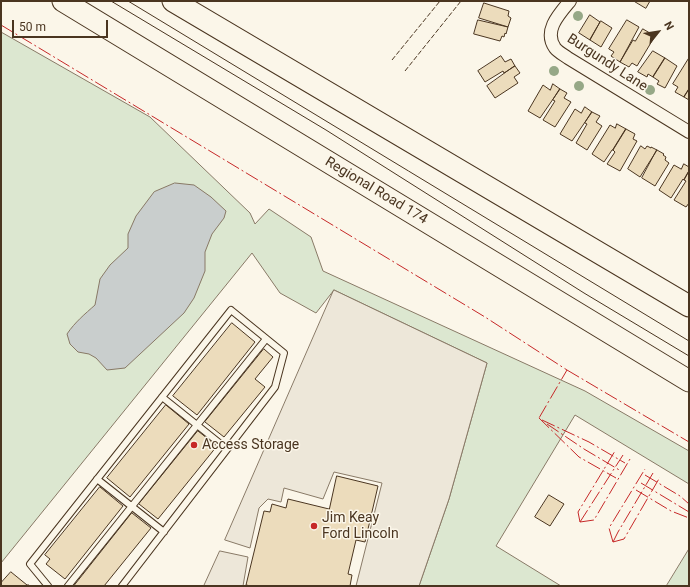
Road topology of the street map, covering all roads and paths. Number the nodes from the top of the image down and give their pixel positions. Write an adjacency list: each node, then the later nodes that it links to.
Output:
1 (63, 1): 8 (highway, Regional Road 174)
2 (173, 1): 5 (highway)
3 (570, 1): 4 (street, Burgundy Lane)
4 (689, 132)
5 (469, 176): 6 (highway); 7 (highway)
6 (689, 301)
7 (689, 306)
8 (590, 321): 10 (highway, Regional Road 174); 11 (highway)
9 (266, 338): 12 (lane); 13 (lane); 14 (lane)
10 (689, 381)
11 (689, 392)
12 (162, 396): 13 (lane); 15 (lane)
13 (197, 425): 14 (lane); 16 (lane)
14 (227, 449): 17 (lane)
15 (97, 479): 16 (lane); 18 (lane)
16 (132, 506): 17 (lane); 19 (lane)
17 (164, 532): 20 (lane)
18 (48, 586)
19 (68, 586)
20 (122, 586)

